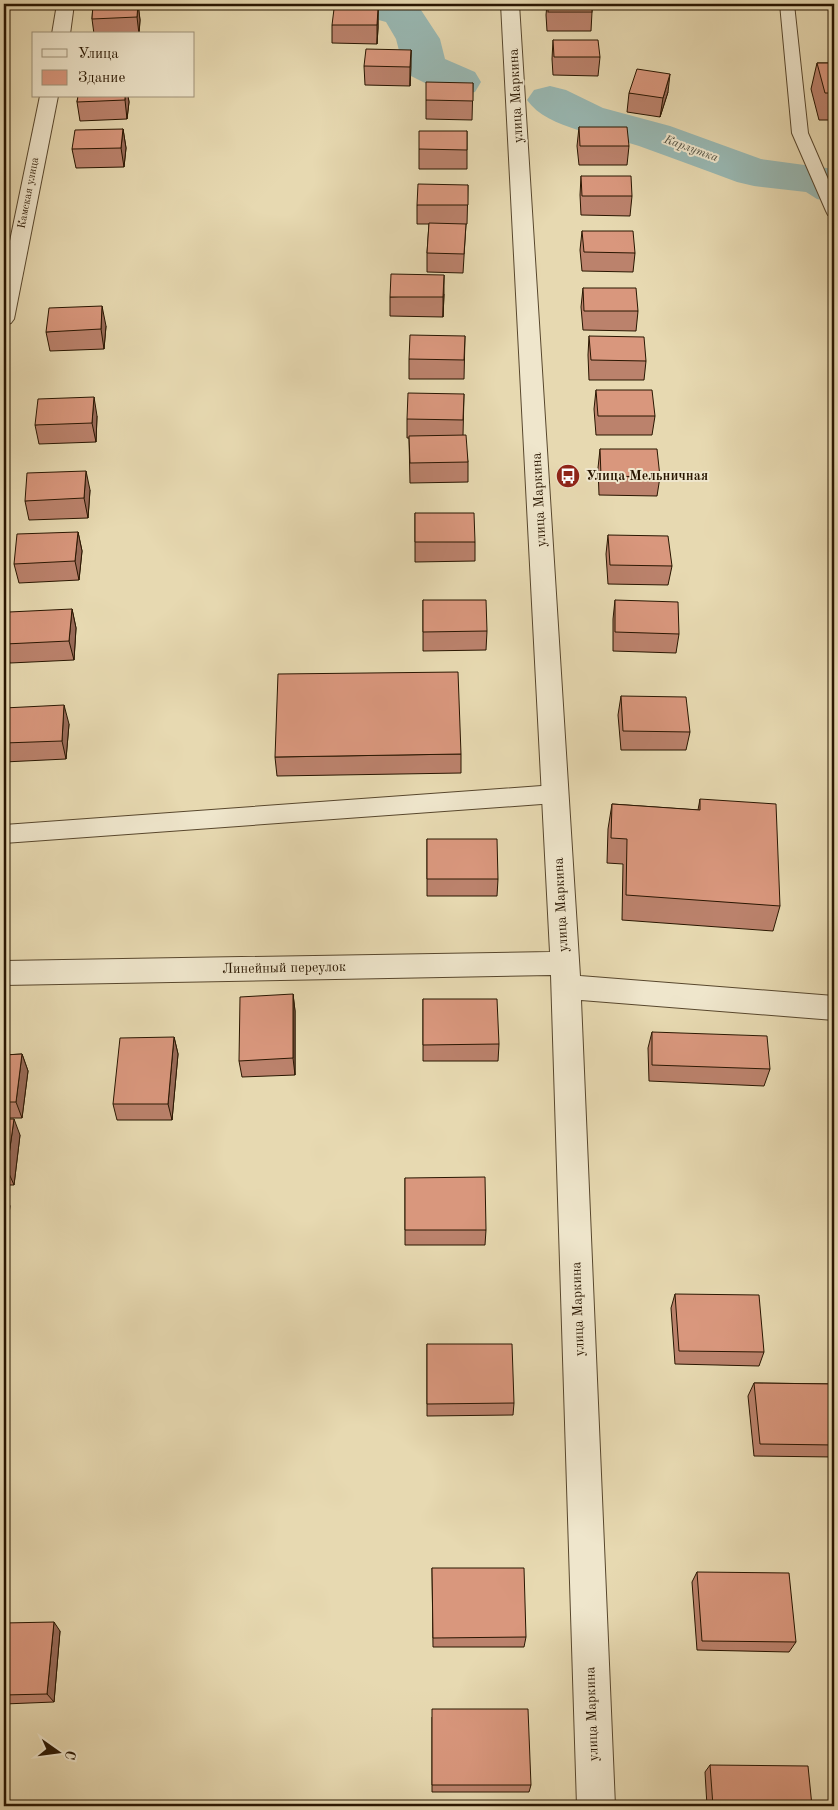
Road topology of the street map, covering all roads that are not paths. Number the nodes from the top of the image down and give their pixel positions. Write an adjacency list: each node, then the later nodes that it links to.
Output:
1 (65, 4): 4 (street)
2 (510, 4): 8 (street, улица Маркина)
3 (787, 4): 6 (lane)
4 (61, 32)
5 (49, 98): 7 (street, Камская улица)
6 (834, 211)
7 (4, 319)
8 (555, 794): 9 (lane); 11 (street, улица Маркина)
9 (4, 834)
10 (4, 973): 11 (street, Линейный переулок)
11 (565, 975): 12 (street, Линейный переулок); 13 (street, улица Маркина)
12 (834, 1008)
13 (596, 1806)

